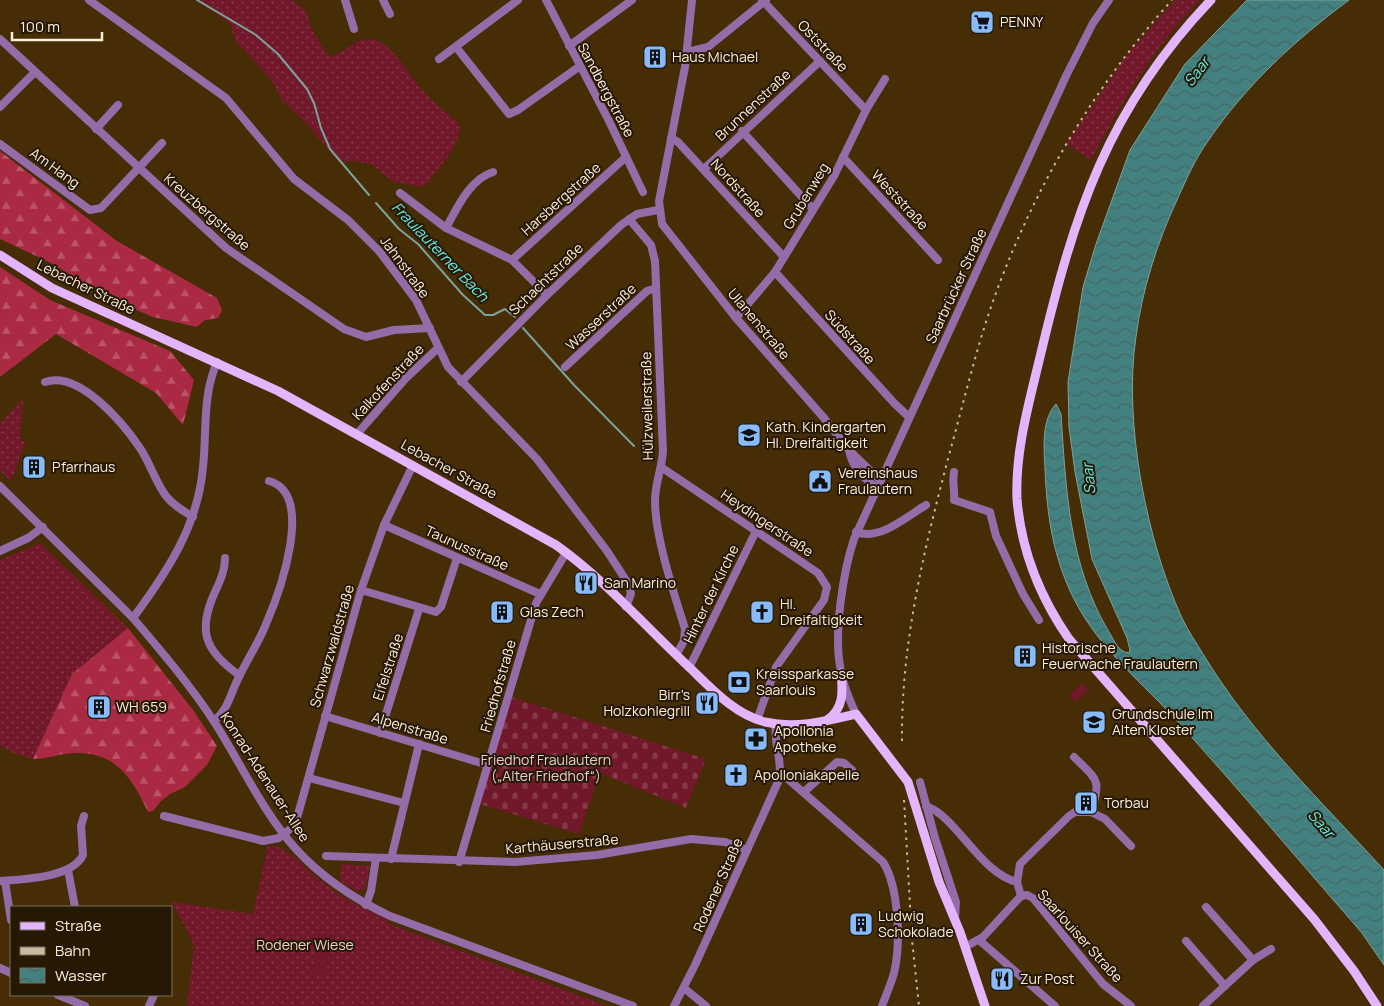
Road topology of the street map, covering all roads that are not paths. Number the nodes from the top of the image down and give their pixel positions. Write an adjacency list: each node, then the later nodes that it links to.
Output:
1 (90, 0): 49 (street, Jahnstraße)
2 (345, 0): 12 (street)
3 (384, 0): 11 (street)
4 (518, 0): 15 (street)
5 (546, 0): 14 (street, Sandbergstraße)
6 (632, 0): 14 (street)
7 (692, 0): 16 (street)
8 (1109, 0): 55 (street, Saarbrücker Straße)
9 (1211, 0): 138 (main road)
10 (764, 1): 16 (street); 18 (street, Oststraße)
11 (390, 14)
12 (354, 29)
13 (0, 40): 20 (street, Kreuzbergstraße)
14 (569, 46): 19 (street, Sandbergstraße)
15 (456, 47): 17 (street); 19 (street)
16 (688, 52): 27 (street)
17 (439, 59)
18 (820, 61): 24 (street, Oststraße); 26 (street, Brunnenstraße)
19 (580, 66): 30 (street, Sandbergstraße)
20 (35, 72): 23 (street); 25 (street, Kreuzbergstraße)
21 (886, 79): 24 (street, Grubenweg)
22 (118, 105): 25 (street)
23 (0, 108)
24 (866, 110): 31 (street, Grubenweg)
25 (96, 129): 32 (street, Kreuzbergstraße)
26 (742, 131): 33 (street, Brunnenstraße); 37 (street)
27 (671, 138): 33 (street, Nordstraße); 38 (street)
28 (162, 142): 32 (street)
29 (0, 144): 32 (street, Am Hang)
30 (626, 157): 35 (street, Sandbergstraße); 43 (street, Harsbergstraße)
31 (843, 157): 37 (street, Grubenweg); 44 (street, Weststraße)
32 (138, 168): 49 (street, Kreuzbergstraße)
33 (704, 169): 42 (street, Nordstraße)
34 (493, 172): 40 (street)
35 (643, 192)
36 (400, 193): 40 (street)
37 (814, 209): 42 (street, Grubenweg)
38 (658, 210): 39 (street, Schachtstraße); 48 (street, Ulanenstraße)
39 (629, 219): 46 (street, Hülzweilerstraße); 47 (street, Schachtstraße)
40 (446, 228): 43 (street)
41 (0, 256): 51 (main road, Lebacher Straße)
42 (784, 257): 45 (street, Grubenweg)
43 (512, 260): 47 (street)
44 (938, 260)
45 (775, 272): 48 (street, Grubenweg); 55 (street, Südstraße)
46 (656, 288): 52 (street, Wasserstraße); 58 (street, Hülzweilerstraße)
47 (546, 295): 54 (street, Schachtstraße)
48 (736, 318): 61 (street, Ulanenstraße)
49 (430, 328): 50 (street, Jahnstraße)
50 (438, 348): 54 (street, Jahnstraße); 56 (street, Kalkofenstraße)
51 (217, 362): 56 (main road, Lebacher Straße); 64 (street)
52 (565, 367)
53 (45, 382): 64 (street)
54 (461, 382): 75 (street, Jahnstraße)
55 (909, 416): 61 (street, Saarbrücker Straße)
56 (357, 434): 57 (main road, Lebacher Straße)
57 (413, 465): 65 (street, Schwarzwaldstraße); 70 (main road, Lebacher Straße)
58 (661, 467): 67 (street, Heydingerstraße); 81 (street, Hülzweilerstraße)
59 (954, 472): 79 (street)
60 (268, 480): 84 (street)
61 (878, 484): 68 (street, Saarbrücker Straße)
62 (0, 486): 66 (street, Konrad-Adenauer-Allee)
63 (926, 505): 68 (street)
64 (193, 517): 78 (street)
65 (384, 525): 72 (street, Taunusstraße); 73 (street, Schwarzwaldstraße)
66 (43, 527): 69 (street); 78 (street, Konrad-Adenauer-Allee)
67 (756, 531): 77 (street, Heydingerstraße); 82 (street, Hinter der Kirche)
68 (856, 532): 80 (street, Saarbrücker Straße)
69 (0, 550)
70 (566, 553): 74 (street, Friedhofstraße); 75 (main road, Lebacher Straße)
71 (225, 558): 84 (street)
72 (457, 558): 74 (street, Taunusstraße); 76 (street)
73 (361, 590): 76 (street); 86 (street, Schwarzwaldstraße)
74 (540, 594): 94 (street, Friedhofstraße)
75 (626, 607): 81 (main road, Lebacher Straße)
76 (419, 609): 91 (street, Eifelstraße)
77 (814, 614): 80 (street); 87 (street, Heydingerstraße)
78 (133, 618): 88 (street, Konrad-Adenauer-Allee)
79 (1039, 620)
80 (840, 622): 83 (street, Saarbrücker Straße)
81 (676, 655): 82 (main road, Lebacher Straße)
82 (689, 668): 87 (main road, Lebacher Straße)
83 (841, 673): 85 (street, Saarbrücker Straße); 89 (main road)
84 (239, 676): 88 (street)
85 (856, 714): 89 (main road, Lebacher Straße); 120 (main road)
86 (325, 716): 91 (street, Alpenstraße); 97 (street, Schwarzwaldstraße)
87 (757, 720): 90 (main road, Lebacher Straße)
88 (214, 721): 105 (street, Konrad-Adenauer-Allee)
89 (825, 721): 90 (main road, Lebacher Straße)
90 (776, 724): 96 (street)
91 (380, 733): 92 (street, Alpenstraße)
92 (419, 744): 94 (street, Alpenstraße); 100 (street)
93 (1074, 757): 102 (street)
94 (488, 765): 111 (street, Friedhofstraße)
95 (852, 770): 99 (street)
96 (781, 773): 99 (street); 107 (street, Rodener Straße)
97 (309, 778): 100 (street); 105 (street, Schwarzwaldstraße)
98 (920, 782): 101 (street)
99 (804, 792): 133 (street)
100 (404, 802): 110 (street)
101 (926, 806): 114 (street); 120 (street)
102 (1091, 812): 106 (street); 114 (street)
103 (84, 816): 112 (street)
104 (164, 816): 105 (street)
105 (285, 835): 116 (street, Konrad-Adenauer-Allee)
106 (1131, 846)
107 (747, 850): 111 (street, Karthäuserstraße); 127 (street, Rodener Straße)
108 (326, 856): 109 (street, Karthäuserstraße)
109 (376, 858): 110 (street, Karthäuserstraße); 116 (street)
110 (391, 858): 111 (street, Karthäuserstraße)
111 (459, 862)
112 (68, 870): 113 (street); 117 (street)
113 (2, 881): 119 (street)
114 (1017, 882): 115 (street, Saarlouiser Straße)
115 (1021, 896): 121 (street); 136 (street, Saarlouiser Straße)
116 (366, 904): 130 (street, Konrad-Adenauer-Allee)
117 (75, 906)
118 (1206, 907): 125 (street)
119 (10, 916)
120 (955, 920): 123 (main road)
121 (979, 940): 123 (street); 135 (street)
122 (1186, 941): 126 (street)
123 (965, 946): 134 (main road)
124 (1271, 949): 125 (street)
125 (1253, 960): 126 (street)
126 (1225, 986): 137 (street)
127 (684, 988): 131 (street, Rodener Straße); 132 (street)
128 (61, 996): 129 (street)
129 (86, 1006)
130 (633, 1006)
131 (674, 1006)
132 (706, 1006)
133 (882, 1006)
134 (985, 1006)
135 (1055, 1006)
136 (1130, 1006)
137 (1203, 1006)
138 (1377, 1006)

